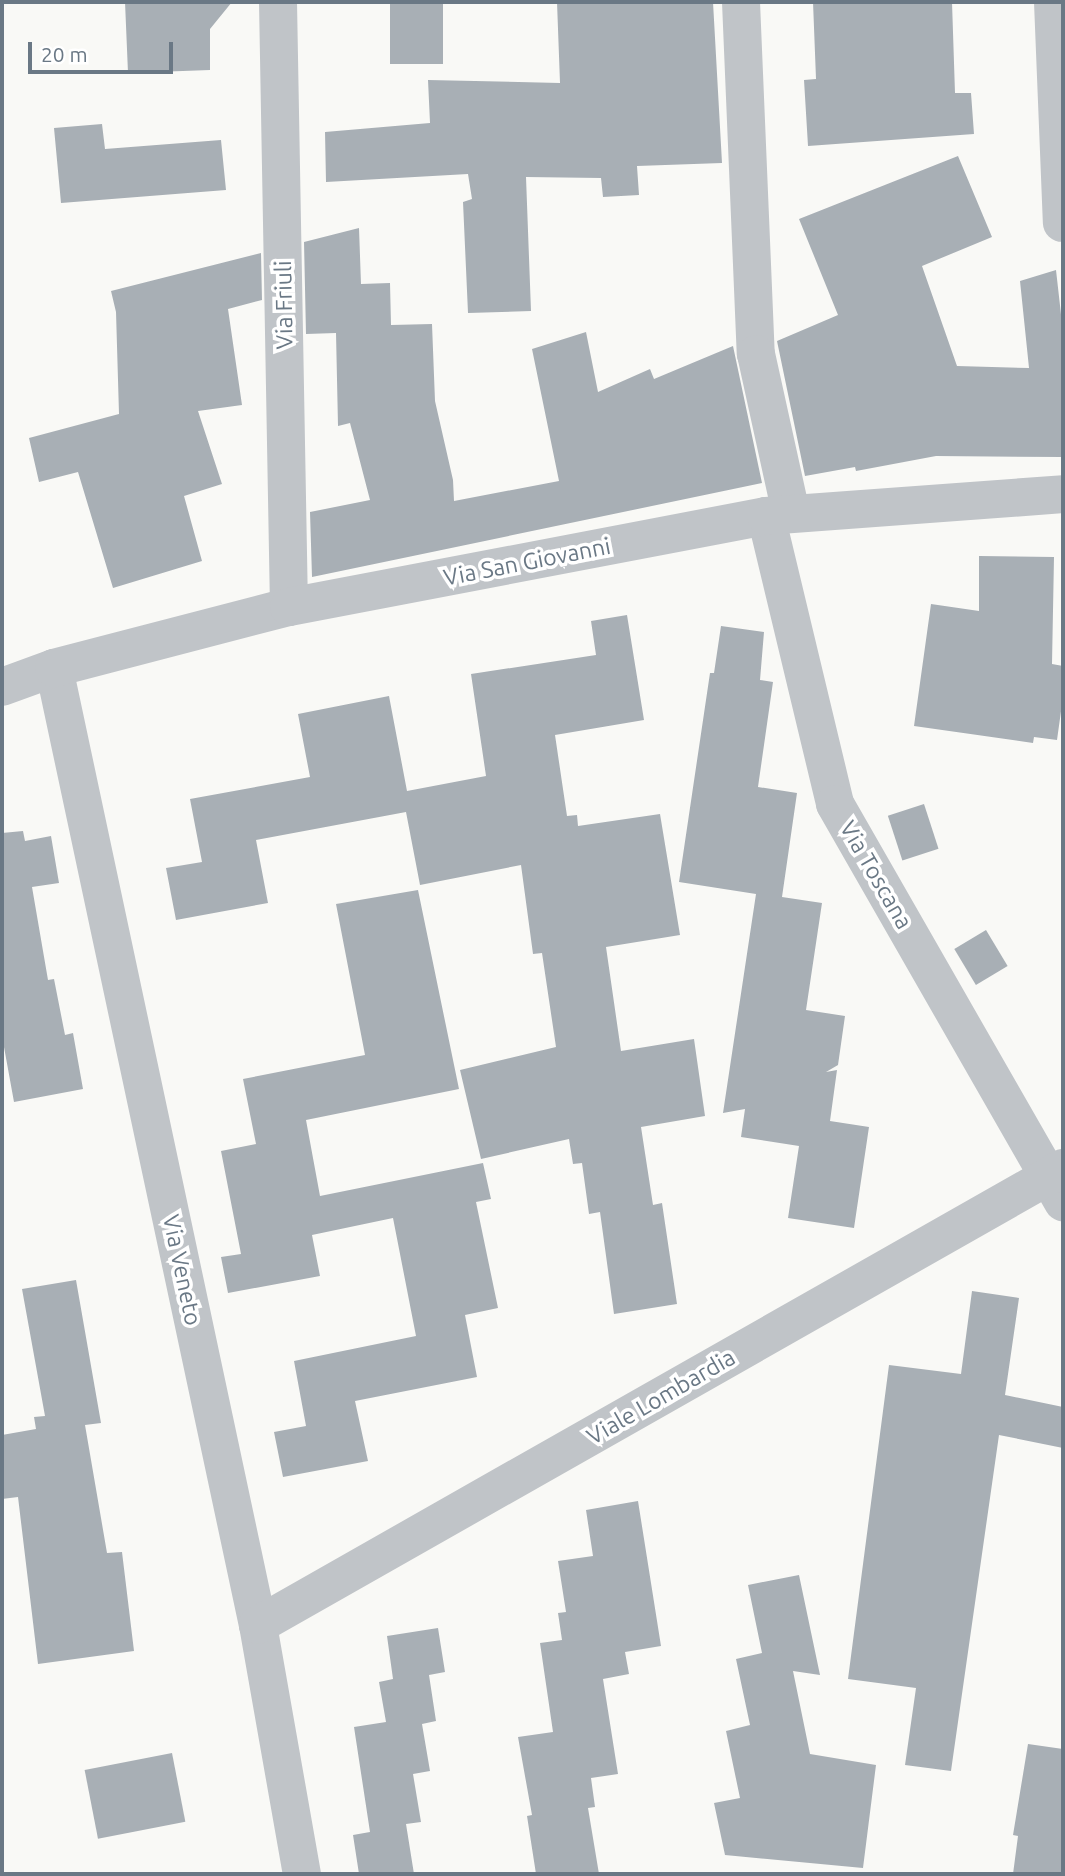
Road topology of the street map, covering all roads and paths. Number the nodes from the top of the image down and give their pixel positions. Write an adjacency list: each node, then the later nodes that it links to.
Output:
1 (278, 2): 7 (street, Via Friuli)
2 (741, 2): 6 (street, Via Toscana)
3 (1053, 2): 4 (street)
4 (1063, 226)
5 (1063, 494): 6 (street, Via San Giovanni)
6 (779, 515): 7 (street, Via San Giovanni); 10 (street, Via Toscana)
7 (289, 607): 8 (street, Via San Giovanni)
8 (54, 668): 9 (street, Via San Giovanni); 11 (street, Via Veneto)
9 (2, 687)
10 (1058, 1182): 11 (street, Viale Lombardia)
11 (258, 1625): 12 (street, Via Veneto)
12 (302, 1874)

